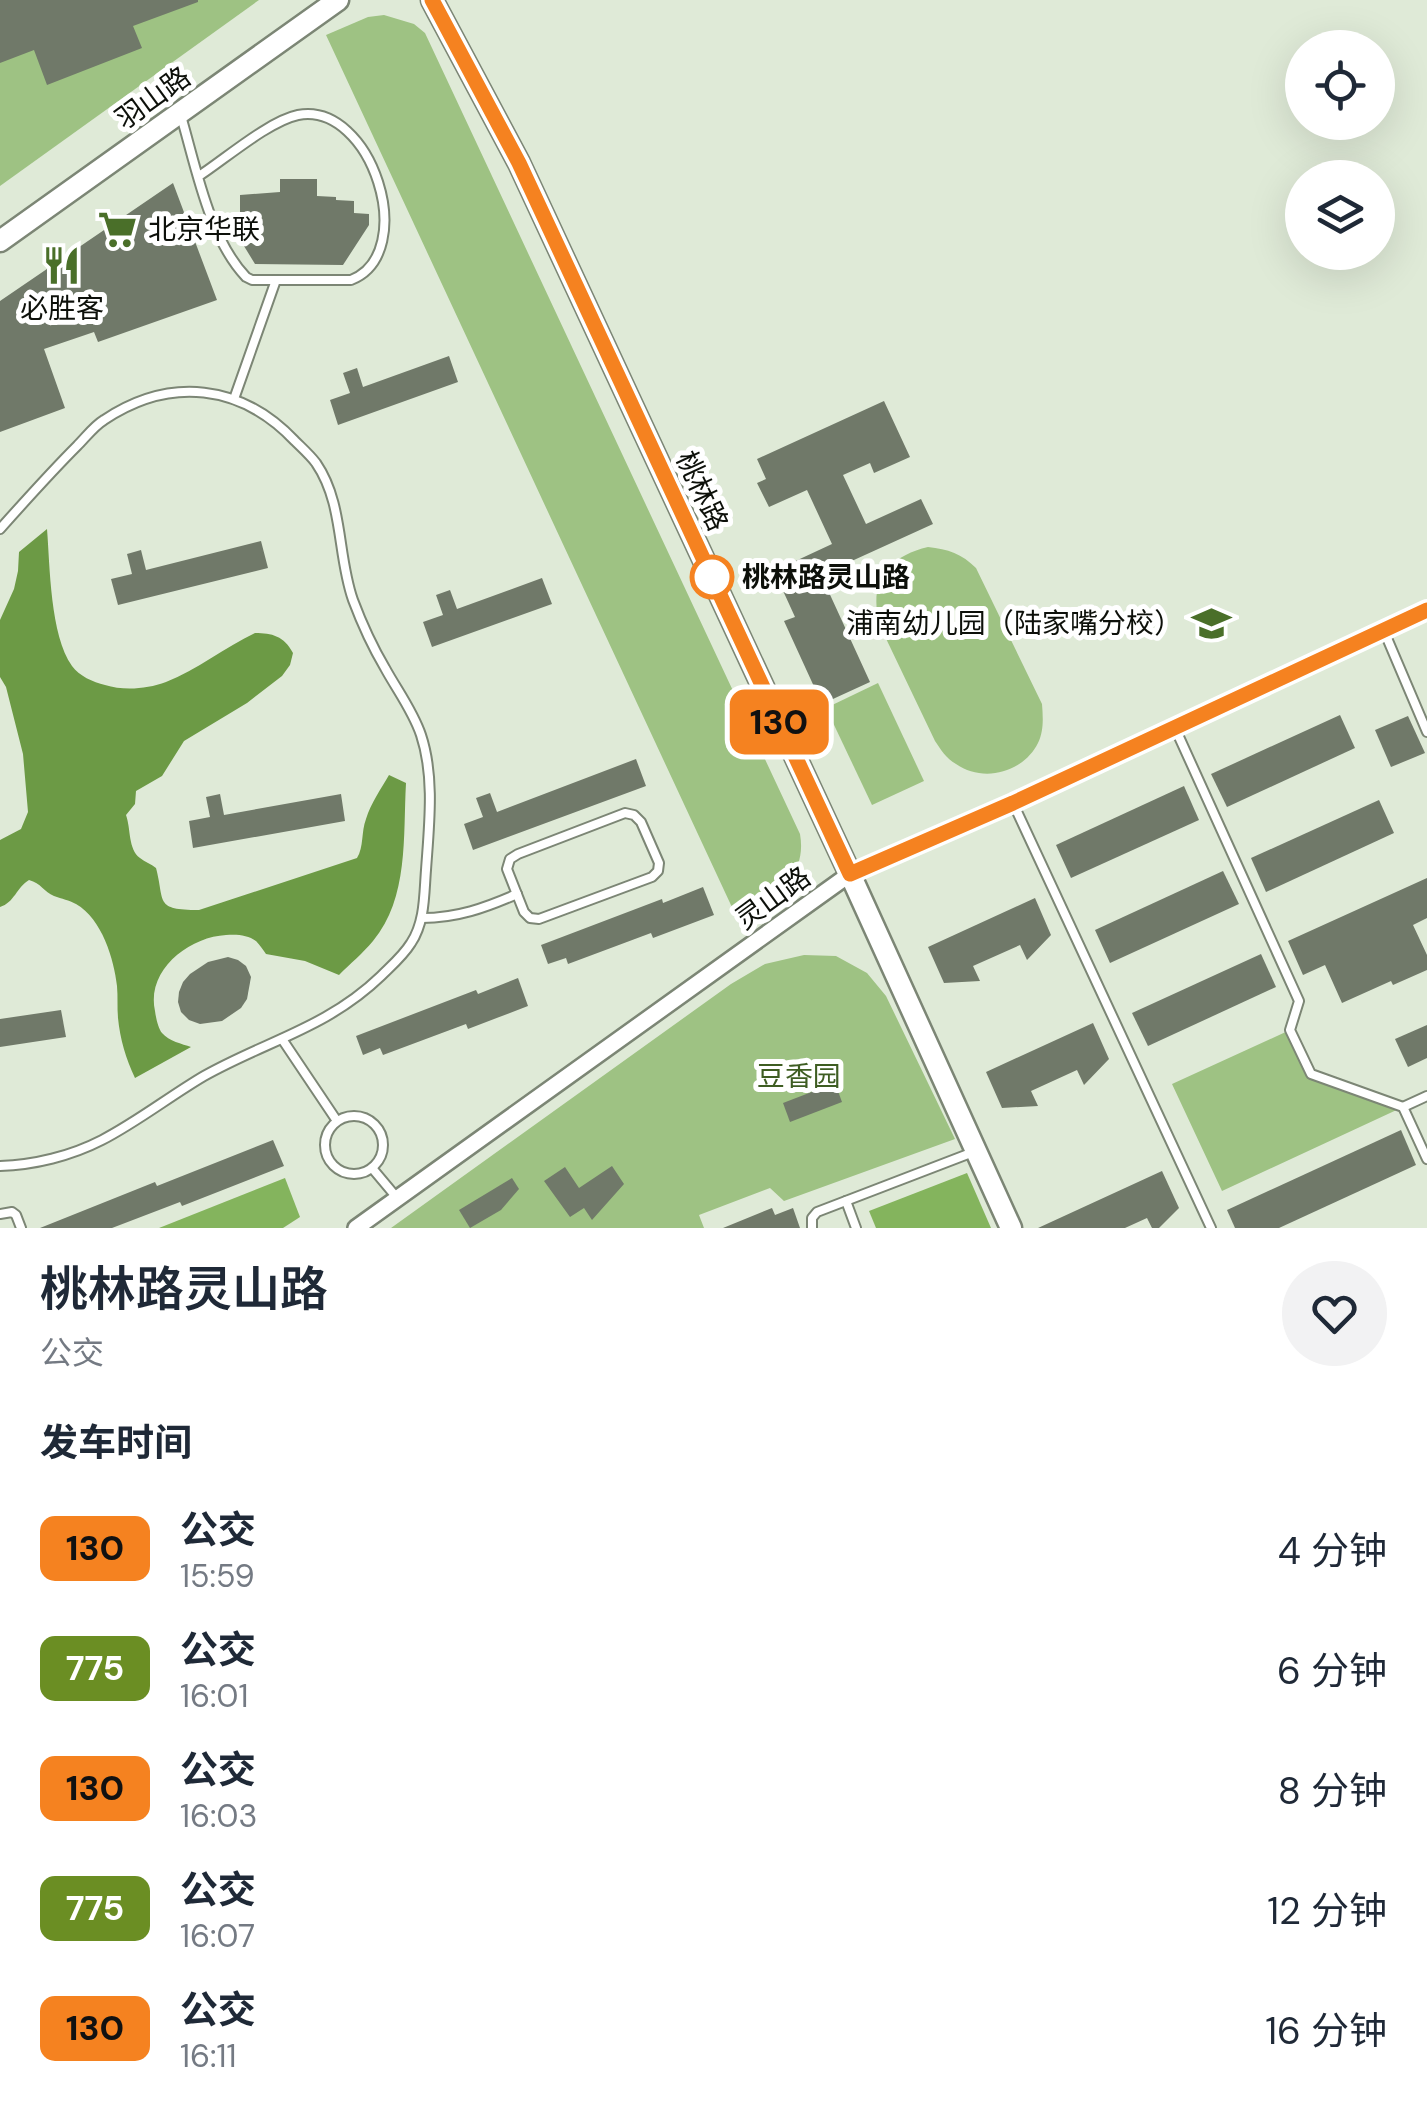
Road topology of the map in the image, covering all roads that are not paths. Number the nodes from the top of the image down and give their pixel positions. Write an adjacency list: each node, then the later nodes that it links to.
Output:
1 (338, 0): 3 (street, 羽山路)
2 (432, 0): 14 (street, 桃林路)
3 (180, 112): 4 (lane); 5 (street, 羽山路)
4 (199, 176): 6 (lane); 6 (lane)
5 (0, 241)
6 (276, 280): 7 (lane)
7 (234, 399): 8 (lane); 16 (lane)
8 (0, 529)
9 (1427, 610): 10 (street, 灵山路)
10 (1384, 631): 11 (street, 灵山路); 12 (lane)
11 (1175, 728): 13 (street, 灵山路); 19 (lane)
12 (1427, 732)
13 (1013, 803): 14 (street, 灵山路); 33 (lane)
14 (850, 874): 21 (street, 桃林路); 25 (street, 灵山路)
15 (517, 894): 15 (lane); 16 (lane)
16 (422, 918): 17 (lane)
17 (282, 1039): 20 (lane); 23 (lane)
18 (1427, 1096): 19 (lane)
19 (1403, 1108): 22 (lane)
20 (338, 1122): 24 (lane); 24 (lane)
21 (976, 1151): 26 (lane); 32 (street, 桃林路)
22 (1427, 1159)
23 (0, 1166)
24 (372, 1168): 25 (lane)
25 (398, 1200): 29 (street, 灵山路)
26 (846, 1201): 30 (lane); 31 (lane)
27 (0, 1214): 28 (lane)
28 (21, 1228)
29 (356, 1228)
30 (812, 1228)
31 (856, 1228)
32 (1011, 1228)
33 (1210, 1228)

